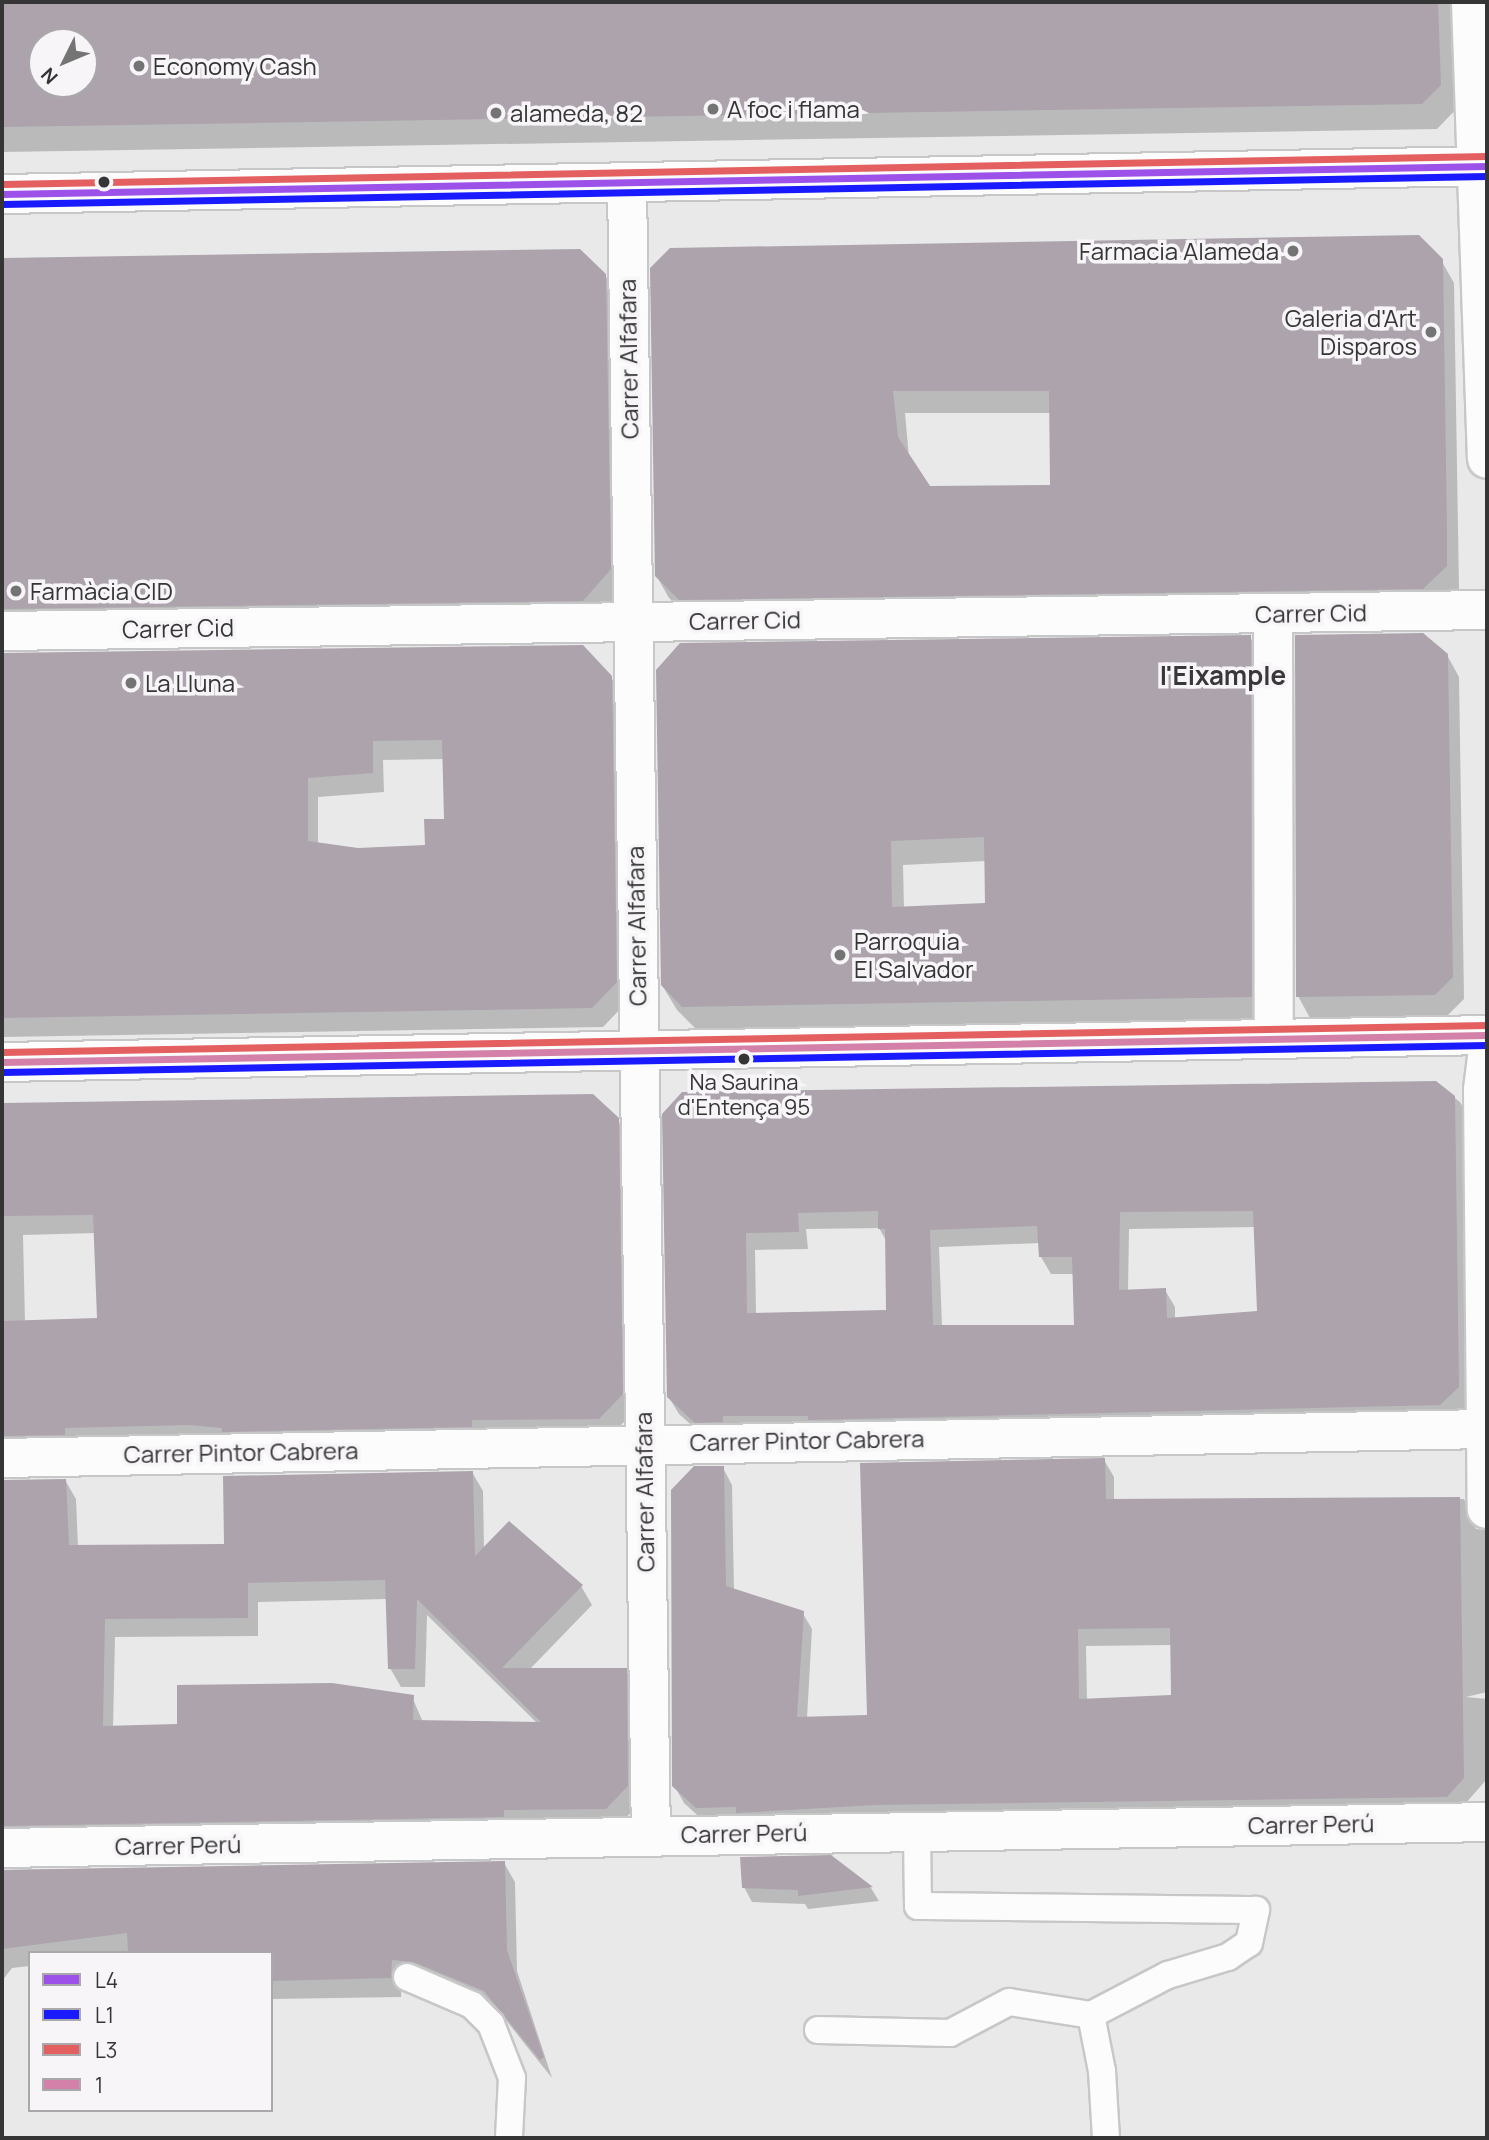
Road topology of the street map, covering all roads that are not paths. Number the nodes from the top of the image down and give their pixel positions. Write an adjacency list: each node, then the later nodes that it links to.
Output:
1 (1471, 2): 2 (street)
2 (1482, 166): 3 (street); 5 (street)
3 (626, 184): 4 (street); 9 (street, Carrer Alfafara)
4 (2, 194)
5 (1486, 394): 6 (street)
6 (1487, 459)
7 (1487, 610): 8 (street, Carrer Cid)
8 (1273, 613): 9 (street, Carrer Cid); 12 (street)
9 (631, 622): 10 (street, Carrer Cid); 13 (street, Carrer Alfafara)
10 (2, 631)
11 (1487, 1035): 12 (street)
12 (1274, 1036): 13 (street)
13 (638, 1052): 15 (street); 17 (street, Carrer Alfafara)
14 (1487, 1056): 16 (street)
15 (2, 1062)
16 (1487, 1429): 17 (street, Carrer Pintor Cabrera); 19 (street)
17 (643, 1443): 18 (street, Carrer Pintor Cabrera); 22 (street, Carrer Alfafara)
18 (2, 1458)
19 (1487, 1509)
20 (1487, 1822): 21 (street, Carrer Perú)
21 (917, 1830): 22 (street, Carrer Perú); 25 (lane)
22 (651, 1835): 23 (street, Carrer Perú)
23 (2, 1848)
24 (407, 1977): 27 (lane)
25 (1091, 2015): 26 (lane); 28 (lane)
26 (818, 2030)
27 (509, 2138)
28 (1107, 2138)

